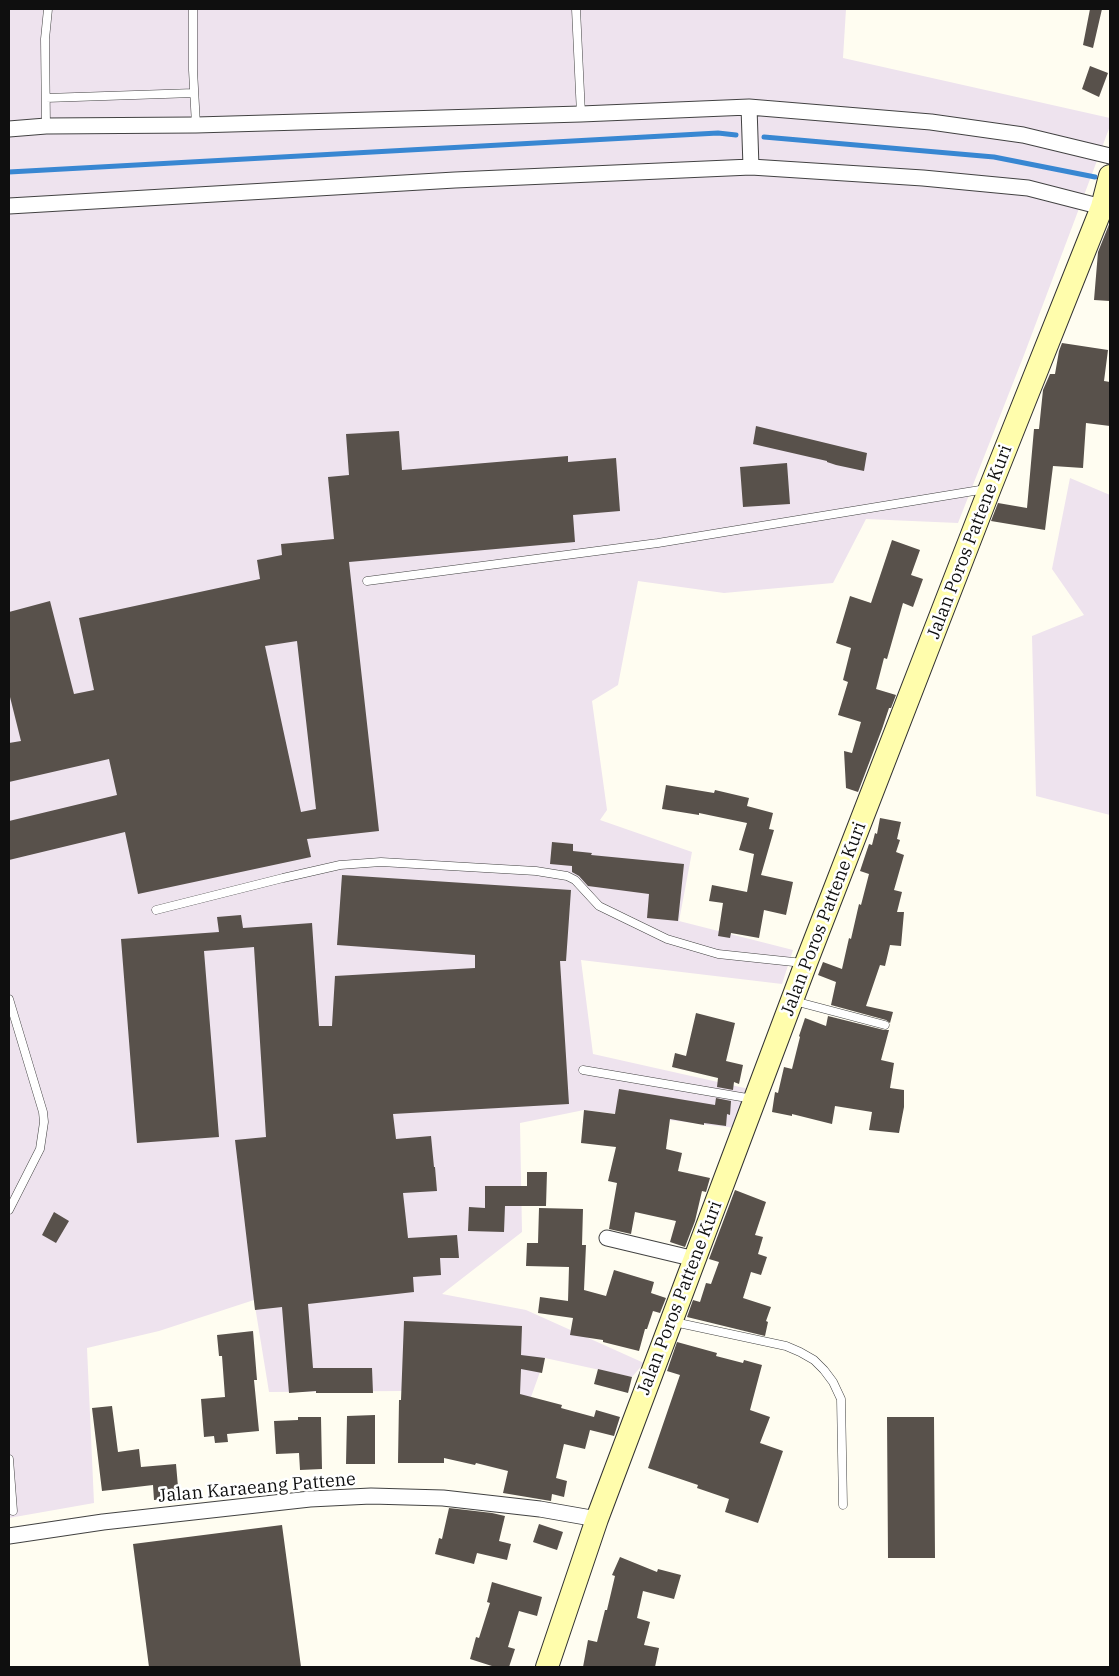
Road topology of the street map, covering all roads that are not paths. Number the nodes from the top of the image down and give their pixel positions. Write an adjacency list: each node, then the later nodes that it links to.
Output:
1 (48, 9): 5 (lane)
2 (192, 9): 4 (lane)
3 (576, 9): 7 (lane)
4 (194, 93): 5 (lane); 8 (lane)
5 (46, 98): 9 (lane)
6 (748, 107): 7 (street); 11 (street); 12 (street)
7 (581, 114): 8 (street)
8 (196, 124): 9 (street)
9 (46, 126): 10 (street)
10 (9, 129)
11 (1110, 156)
12 (751, 167): 14 (street); 15 (street)
13 (1110, 176): 15 (street, Jalan Poros Pattene Kuri)
14 (9, 206)
15 (1106, 208): 16 (street, Jalan Poros Pattene Kuri)
16 (990, 488): 17 (lane); 19 (street, Jalan Poros Pattene Kuri)
17 (367, 581)
18 (156, 910): 19 (lane)
19 (806, 963): 21 (street, Jalan Poros Pattene Kuri)
20 (9, 999): 25 (lane)
21 (792, 1001): 22 (lane); 24 (street, Jalan Poros Pattene Kuri)
22 (885, 1025)
23 (583, 1070): 24 (lane)
24 (755, 1099): 27 (street, Jalan Poros Pattene Kuri)
25 (9, 1210)
26 (607, 1238): 27 (street)
27 (695, 1259): 28 (street, Jalan Poros Pattene Kuri)
28 (672, 1322): 30 (lane); 32 (street, Jalan Poros Pattene Kuri)
29 (9, 1458): 31 (lane)
30 (843, 1504)
31 (13, 1511)
32 (598, 1519): 33 (street, Jalan Karaeang Pattene); 34 (street, Jalan Poros Pattene Kuri)
33 (9, 1536)
34 (547, 1667)

